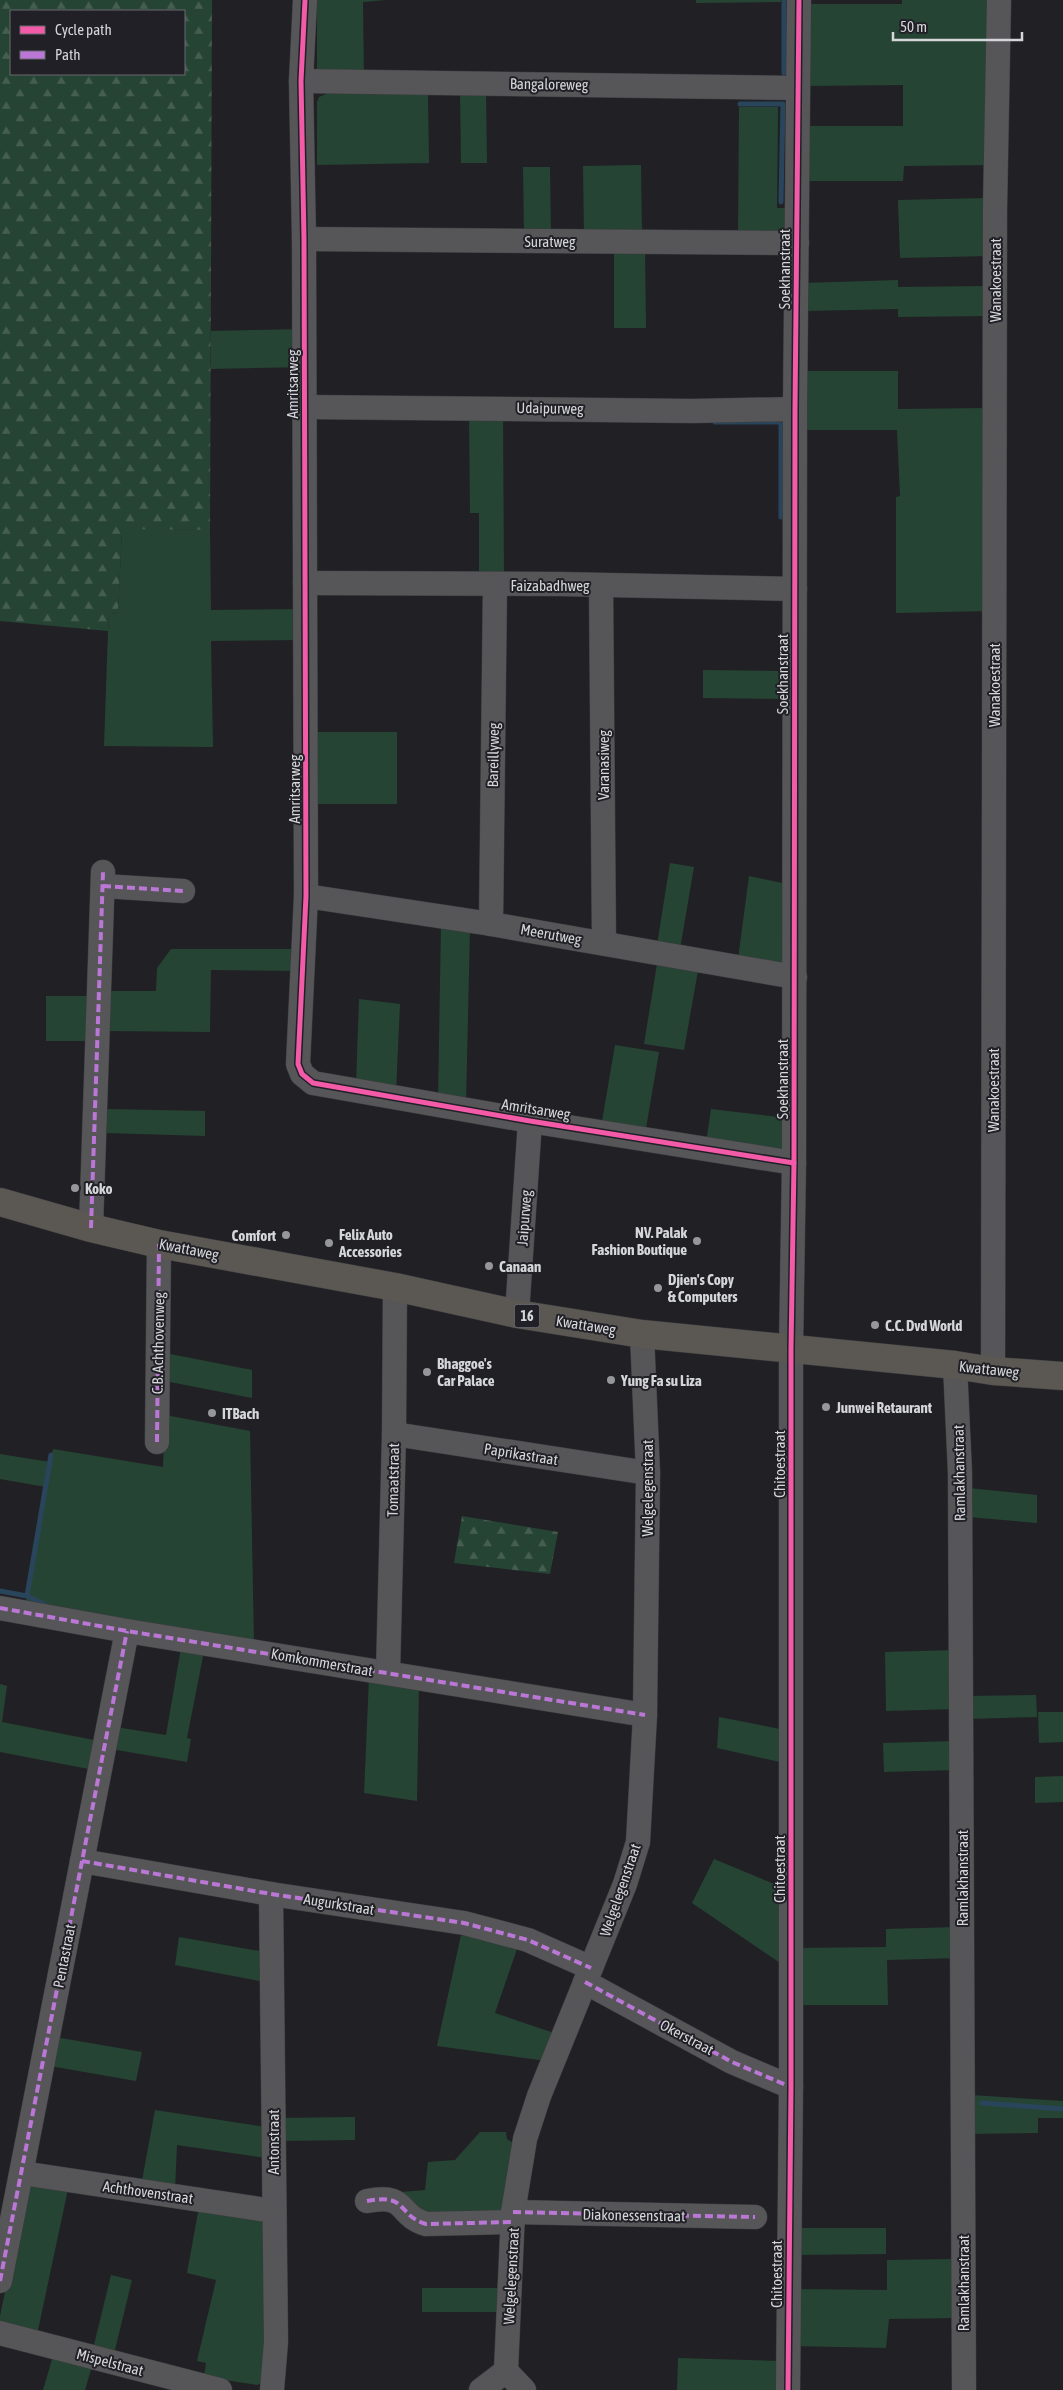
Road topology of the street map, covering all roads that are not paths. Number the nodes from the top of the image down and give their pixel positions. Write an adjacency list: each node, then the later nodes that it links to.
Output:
1 (305, 0): 4 (street, Amritsarweg)
2 (799, 0): 5 (street, Soekhanstraat)
3 (999, 0): 29 (street, Wanakoestraat)
4 (301, 81): 5 (street, Bangaloreweg); 6 (street, Amritsarweg)
5 (797, 88): 7 (street, Soekhanstraat)
6 (304, 240): 7 (street, Suratweg); 8 (street, Amritsarweg)
7 (797, 243): 9 (street, Soekhanstraat)
8 (304, 407): 9 (street, Udaipurweg); 10 (street, Amritsarweg)
9 (795, 408): 13 (street, Soekhanstraat)
10 (305, 583): 11 (street, Faizabadhweg); 15 (street, Amritsarweg)
11 (495, 585): 12 (street, Faizabadhweg); 16 (street, Bareillyweg)
12 (601, 586): 13 (street, Faizabadhweg); 17 (street, Varanasiweg)
13 (795, 589): 18 (street, Soekhanstraat)
14 (183, 891): 22 (street)
15 (306, 896): 16 (street, Meerutweg); 19 (street, Amritsarweg)
16 (491, 924): 17 (street, Meerutweg)
17 (604, 943): 18 (street, Meerutweg)
18 (795, 976): 20 (street, Soekhanstraat)
19 (530, 1121): 20 (street, Amritsarweg); 25 (street, Jaipurweg)
20 (794, 1163): 27 (street, Soekhanstraat)
21 (0, 1204): 22 (main road, Kwattaweg / 16)
22 (91, 1228): 23 (main road, Kwattaweg / 16)
23 (159, 1244): 24 (main road, Kwattaweg / 16); 32 (street, C.B. Achthovenweg)
24 (395, 1287): 25 (main road, Kwattaweg / 16); 31 (street, Tomaatstraat)
25 (517, 1314): 26 (main road, Kwattaweg / 16)
26 (642, 1334): 27 (main road, Kwattaweg / 16); 33 (street, Welgelegenstraat)
27 (791, 1349): 28 (main road, Kwattaweg / 16); 41 (street, Chitoestraat)
28 (955, 1365): 29 (main road, Kwattaweg / 16); 55 (street, Ramlakhanstraat)
29 (992, 1371): 30 (main road, Kwattaweg / 16)
30 (1063, 1376)
31 (394, 1434): 33 (street, Paprikastraat); 36 (street, Tomaatstraat)
32 (157, 1442)
33 (648, 1473): 37 (street, Welgelegenstraat)
34 (0, 1608): 35 (street, Komkommerstraat)
35 (126, 1631): 36 (street, Komkommerstraat); 38 (street, Pentastraat)
36 (388, 1673): 37 (street, Komkommerstraat)
37 (645, 1715): 40 (street, Welgelegenstraat)
38 (82, 1861): 39 (street, Augurkstraat); 42 (street, Pentastraat)
39 (272, 1894): 40 (street, Augurkstraat); 44 (street, Antonstraat)
40 (588, 1975): 41 (street, Okerstraat); 45 (street, Welgelegenstraat)
41 (791, 2087): 54 (street, Chitoestraat)
42 (22, 2174): 44 (street, Achthovenstraat); 47 (street, Pentastraat)
43 (367, 2200): 45 (street, Diakonessenstraat)
44 (273, 2210): 51 (street, Antonstraat)
45 (513, 2217): 46 (street, Diakonessenstraat); 49 (street, Welgelegenstraat)
46 (755, 2217)
47 (0, 2281)
48 (0, 2333): 50 (street, Mispelstraat)
49 (506, 2371): 52 (street); 53 (street)
50 (220, 2390)
51 (272, 2390)
52 (481, 2390)
53 (524, 2390)
54 (788, 2390)
55 (964, 2390)

